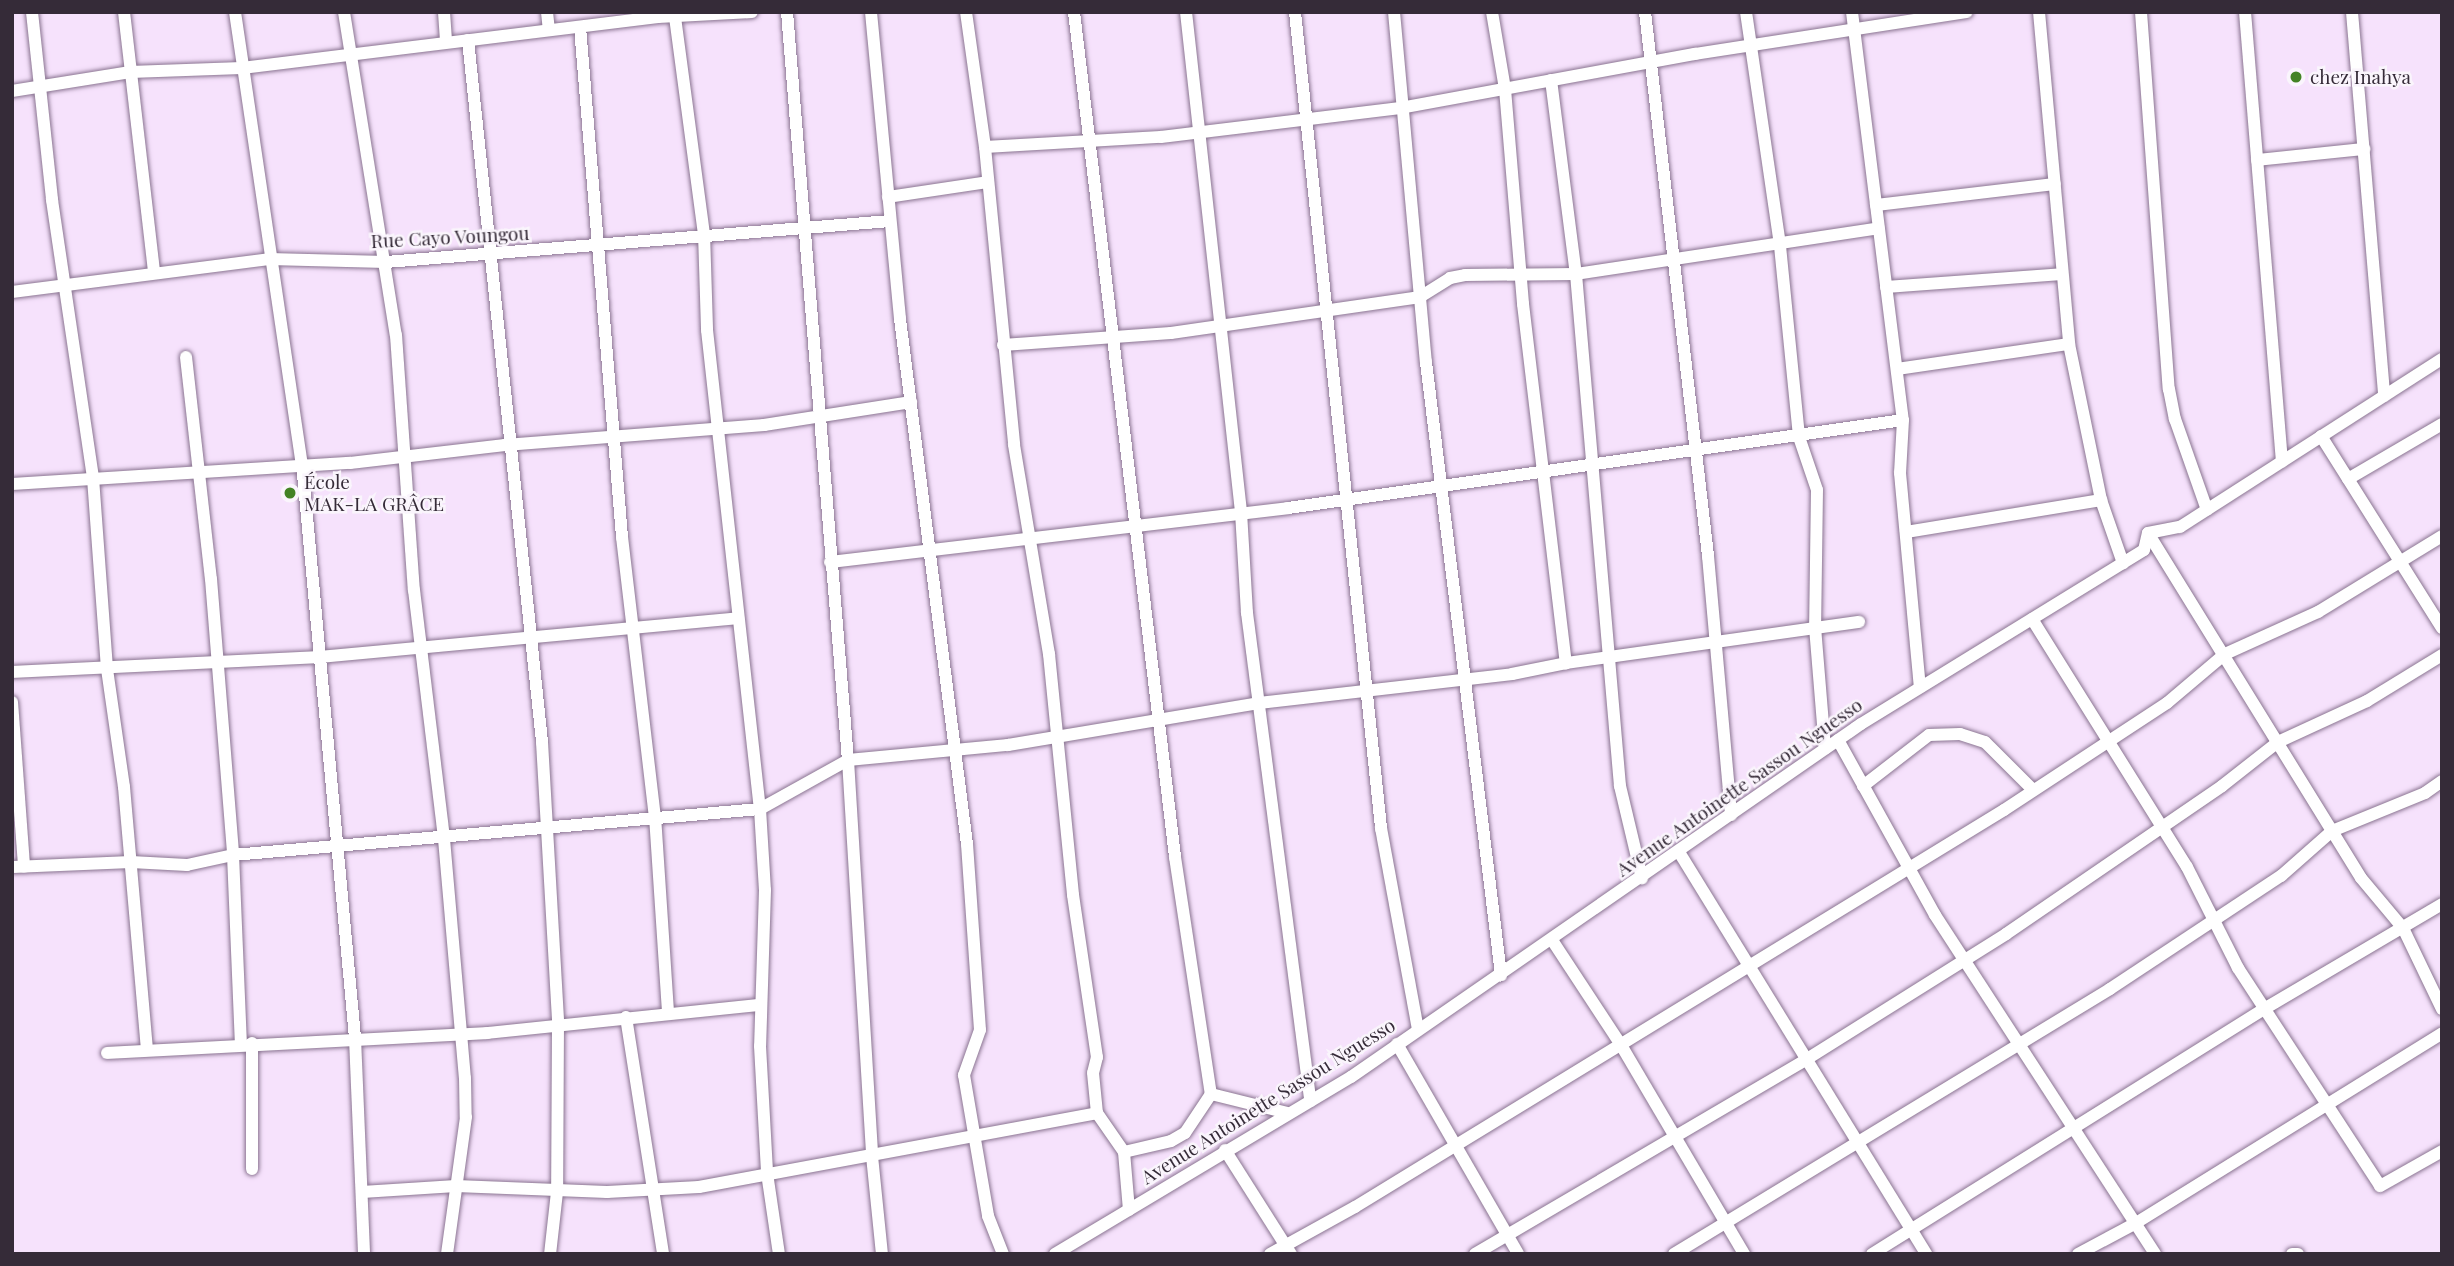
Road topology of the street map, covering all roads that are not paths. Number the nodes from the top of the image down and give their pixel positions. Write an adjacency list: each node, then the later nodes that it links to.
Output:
1 (32, 12): 37 (street)
2 (124, 12): 35 (street)
3 (235, 12): 34 (street)
4 (344, 12): 32 (street)
5 (444, 12): 30 (street)
6 (547, 12): 28 (street)
7 (752, 12): 25 (street)
8 (787, 12): 52 (street)
9 (871, 12): 49 (street)
10 (966, 12): 44 (street)
11 (1074, 12): 43 (street)
12 (1186, 12): 42 (street)
13 (1295, 12): 41 (street)
14 (1394, 12): 40 (street)
15 (1492, 12): 38 (street)
16 (1645, 12): 33 (street)
17 (1746, 12): 31 (street)
18 (1852, 12): 27 (street)
19 (1967, 12): 27 (street)
20 (2039, 12): 48 (street)
21 (2141, 12): 100 (street)
22 (2245, 12): 46 (street)
23 (2352, 12): 45 (street)
24 (657, 15): 25 (street); 26 (street)
25 (675, 17): 54 (street)
26 (580, 27): 28 (street); 55 (street)
27 (1853, 29): 31 (street); 50 (street)
28 (549, 30): 29 (street)
29 (468, 40): 30 (street); 57 (street)
30 (446, 41): 32 (street)
31 (1748, 45): 33 (street); 56 (street)
32 (350, 52): 34 (street); 60 (street)
33 (1650, 63): 36 (street); 58 (street)
34 (242, 68): 35 (street); 59 (street)
35 (130, 72): 37 (street); 61 (street)
36 (1551, 80): 38 (street); 62 (street)
37 (38, 85): 39 (street); 66 (street)
38 (1505, 89): 40 (street); 64 (street)
39 (12, 91)
40 (1400, 108): 41 (street); 68 (street)
41 (1305, 119): 42 (street); 69 (street)
42 (1197, 131): 43 (street); 70 (street)
43 (1091, 142): 44 (street); 71 (street)
44 (985, 147): 47 (street)
45 (2364, 149): 46 (street); 77 (street)
46 (2257, 160): 89 (street)
47 (988, 182): 49 (street); 73 (street)
48 (2054, 184): 50 (street); 63 (street)
49 (888, 197): 51 (street)
50 (1876, 205): 53 (street)
51 (891, 221): 52 (street, Rue Cayo Voungou); 78 (street)
52 (803, 227): 54 (street, Rue Cayo Voungou); 79 (street)
53 (1879, 228): 56 (street); 65 (street)
54 (704, 233): 55 (street, Rue Cayo Voungou); 82 (street)
55 (597, 245): 57 (street, Rue Cayo Voungou); 84 (street)
56 (1780, 246): 58 (street); 85 (street)
57 (491, 254): 60 (street, Rue Cayo Voungou); 86 (street)
58 (1672, 258): 62 (street); 87 (street)
59 (269, 259): 60 (street, Rue Cayo Voungou); 61 (street, Rue Cayo Voungou); 90 (street)
60 (386, 262): 88 (street)
61 (154, 271): 66 (street, Rue Cayo Voungou)
62 (1576, 274): 64 (street); 91 (street)
63 (2062, 274): 65 (street); 72 (street)
64 (1521, 276): 68 (street); 93 (street)
65 (1886, 287): 76 (street)
66 (64, 288): 67 (street, Rue Cayo Voungou); 94 (street)
67 (12, 292)
68 (1420, 297): 69 (street); 97 (street)
69 (1324, 310): 70 (street); 98 (street)
70 (1218, 325): 71 (street); 101 (street)
71 (1113, 337): 73 (street); 102 (street)
72 (2069, 344): 76 (street); 99 (street)
73 (1003, 345): 106 (street)
74 (186, 357): 92 (street)
75 (2442, 359): 77 (street)
76 (1897, 369): 80 (street)
77 (2384, 396): 83 (street)
78 (911, 402): 79 (street); 107 (street)
79 (818, 416): 82 (street); 109 (street)
80 (1903, 420): 85 (street); 103 (street)
81 (2442, 424): 95 (street)
82 (719, 428): 84 (street); 111 (street)
83 (2321, 436): 89 (street); 95 (street)
84 (613, 437): 86 (street); 116 (street)
85 (1799, 437): 87 (street); 114 (street)
86 (512, 444): 88 (street); 117 (street)
87 (1694, 453): 91 (street); 118 (street)
88 (404, 457): 90 (street); 119 (street)
89 (2282, 461): 100 (street)
90 (302, 463): 92 (street); 122 (street)
91 (1592, 467): 93 (street); 123 (street)
92 (201, 469): 94 (street); 124 (street)
93 (1545, 473): 97 (street); 125 (street)
94 (93, 478): 96 (street); 126 (street)
95 (2348, 479): 108 (street)
96 (12, 484)
97 (1441, 487): 98 (street); 128 (street)
98 (1348, 498): 101 (street); 130 (street)
99 (2101, 500): 103 (street); 110 (street)
100 (2207, 510): 104 (street)
101 (1241, 512): 102 (street); 132 (street)
102 (1137, 524): 106 (street); 133 (street)
103 (1906, 531): 129 (street)
104 (2148, 533): 110 (street, Avenue Antoinette Sassou Nguesso); 120 (street)
105 (2442, 536): 108 (street)
106 (1031, 537): 107 (street); 134 (street)
107 (928, 550): 109 (street); 138 (street)
108 (2399, 561): 115 (street); 120 (street)
109 (830, 562): 140 (street)
110 (2123, 564): 112 (street, Avenue Antoinette Sassou Nguesso)
111 (738, 618): 116 (street); 144 (street)
112 (2032, 619): 129 (street, Avenue Antoinette Sassou Nguesso); 136 (street)
113 (1859, 622): 114 (street)
114 (1815, 627): 118 (street); 139 (street)
115 (2442, 628)
116 (634, 629): 117 (street); 146 (street)
117 (528, 638): 119 (street); 148 (street)
118 (1716, 641): 123 (street); 145 (street)
119 (421, 648): 122 (street); 150 (street)
120 (2225, 654): 136 (street); 137 (street)
121 (2442, 656): 137 (street)
122 (320, 657): 124 (street); 151 (street)
123 (1610, 657): 125 (street); 157 (street)
124 (217, 662): 126 (street); 153 (street)
125 (1566, 663): 128 (street)
126 (107, 669): 127 (street); 154 (street)
127 (12, 671)
128 (1463, 681): 130 (street); 164 (street)
129 (1920, 687): 135 (street, Avenue Antoinette Sassou Nguesso)
130 (1368, 691): 132 (street); 171 (street)
131 (12, 702): 156 (street)
132 (1259, 703): 133 (street); 183 (street)
133 (1159, 719): 134 (street); 182 (street)
134 (1058, 734): 138 (street); 185 (street)
135 (1838, 740): 139 (street, Avenue Antoinette Sassou Nguesso); 142 (street)
136 (2105, 742): 143 (street); 147 (street)
137 (2278, 742): 147 (street); 149 (street)
138 (956, 748): 140 (street); 188 (street)
139 (1825, 749): 145 (street, Avenue Antoinette Sassou Nguesso)
140 (848, 761): 144 (street); 195 (street)
141 (2442, 781): 149 (street)
142 (1863, 786): 143 (street); 155 (street)
143 (2033, 790): 155 (street)
144 (760, 808): 146 (street); 165 (street)
145 (1731, 815): 152 (street, Avenue Antoinette Sassou Nguesso)
146 (655, 816): 148 (street); 168 (street)
147 (2160, 825): 159 (street); 162 (street)
148 (546, 828): 150 (street); 170 (street)
149 (2332, 831): 159 (street); 160 (street)
150 (444, 839): 151 (street); 172 (street)
151 (336, 846): 153 (street); 174 (street)
152 (1679, 852): 157 (street, Avenue Antoinette Sassou Nguesso); 163 (street)
153 (233, 855): 154 (street); 176 (street)
154 (131, 862): 156 (street); 179 (street)
155 (1908, 866): 162 (street); 163 (street)
156 (19, 867)
157 (1642, 878): 161 (street, Avenue Antoinette Sassou Nguesso)
158 (2442, 904): 160 (street)
159 (2212, 920): 166 (street); 175 (street)
160 (2403, 928): 166 (street); 167 (street)
161 (1552, 940): 164 (street, Avenue Antoinette Sassou Nguesso); 178 (street)
162 (1966, 959): 175 (street); 181 (street)
163 (1748, 965): 178 (street); 181 (street)
164 (1501, 975): 171 (street, Avenue Antoinette Sassou Nguesso)
165 (760, 1005): 168 (street); 197 (street)
166 (2264, 1009): 184 (street); 187 (street)
167 (2442, 1009)
168 (668, 1013): 169 (street)
169 (626, 1017): 170 (street); 199 (street)
170 (558, 1023): 172 (street); 201 (street)
171 (1418, 1030): 177 (street, Avenue Antoinette Sassou Nguesso)
172 (458, 1033): 174 (street); 198 (street)
173 (2442, 1033): 184 (street)
174 (355, 1038): 176 (street); 200 (street)
175 (2020, 1042): 187 (street); 190 (street)
176 (246, 1043): 179 (street); 196 (street)
177 (1397, 1044): 183 (street, Avenue Antoinette Sassou Nguesso); 191 (street)
178 (1621, 1045): 189 (street); 191 (street)
179 (147, 1048): 180 (street)
180 (107, 1053)
181 (1807, 1059): 189 (street); 190 (street)
182 (1211, 1094): 186 (street); 194 (street)
183 (1311, 1101): 186 (street, Avenue Antoinette Sassou Nguesso)
184 (2328, 1105): 193 (street); 204 (street)
185 (1097, 1113): 188 (street); 194 (street)
186 (1288, 1113): 192 (street, Avenue Antoinette Sassou Nguesso)
187 (2074, 1127): 204 (street); 205 (street)
188 (972, 1135): 195 (street); 215 (street)
189 (1674, 1135): 203 (street); 206 (street)
190 (1858, 1144): 203 (street); 205 (street)
191 (1454, 1145): 206 (street); 207 (street)
192 (1226, 1150): 202 (street, Avenue Antoinette Sassou Nguesso); 207 (street)
193 (2442, 1151)
194 (1124, 1152): 202 (street)
195 (872, 1156): 197 (street); 214 (street)
196 (252, 1169)
197 (767, 1173): 199 (street); 213 (street)
198 (456, 1186): 200 (street); 201 (street); 210 (street)
199 (652, 1191): 201 (street); 212 (street)
200 (362, 1192): 209 (street)
201 (556, 1192): 211 (street)
202 (1129, 1210): 208 (street, Avenue Antoinette Sassou Nguesso)
203 (1725, 1222): 219 (street); 220 (street)
204 (2136, 1223): 223 (street); 224 (street)
205 (1912, 1229): 221 (street); 222 (street)
206 (1507, 1235): 217 (street); 218 (street)
207 (1288, 1250): 216 (street)
208 (1062, 1252)
209 (364, 1254)
210 (447, 1254)
211 (550, 1254)
212 (663, 1254)
213 (779, 1254)
214 (882, 1254)
215 (1003, 1254)
216 (1270, 1254)
217 (1475, 1254)
218 (1518, 1254)
219 (1674, 1254)
220 (1744, 1254)
221 (1871, 1254)
222 (1926, 1254)
223 (2078, 1254)
224 (2155, 1254)
225 (2292, 1254): 226 (street)
226 (2298, 1254)

